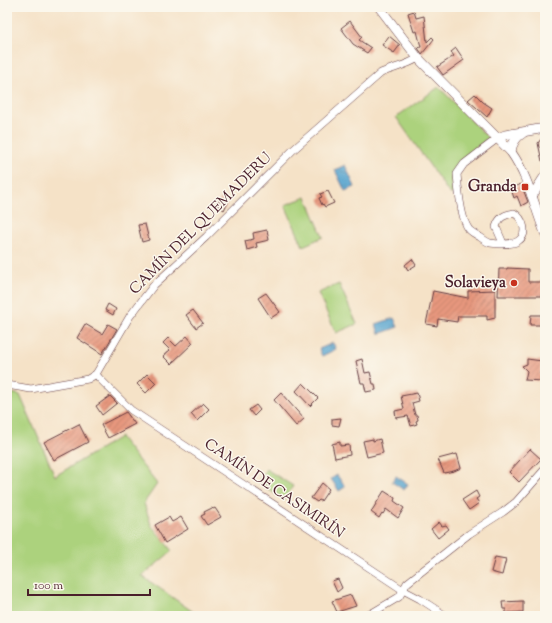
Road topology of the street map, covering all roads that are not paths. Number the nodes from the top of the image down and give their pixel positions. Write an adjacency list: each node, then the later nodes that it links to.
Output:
1 (379, 7): 2 (street)
2 (418, 58): 5 (street); 13 (street, CAMÍN DEL QUEMADERU)
3 (545, 128): 4 (street)
4 (528, 130): 5 (street); 6 (street)
5 (498, 138): 6 (street); 12 (street)
6 (510, 152): 8 (street)
7 (545, 176): 9 (street)
8 (528, 184): 9 (street); 10 (street)
9 (538, 185): 10 (street)
10 (532, 196): 11 (street)
11 (545, 233)
12 (503, 243): 12 (street)
13 (96, 374): 14 (street); 16 (street, CAMÍN DE CASIMIRÍN)
14 (7, 385)
15 (545, 469): 16 (street)
16 (403, 590): 17 (street); 18 (street, CAMÍN DE CASIMIRÍN)
17 (367, 616)
18 (446, 616)

